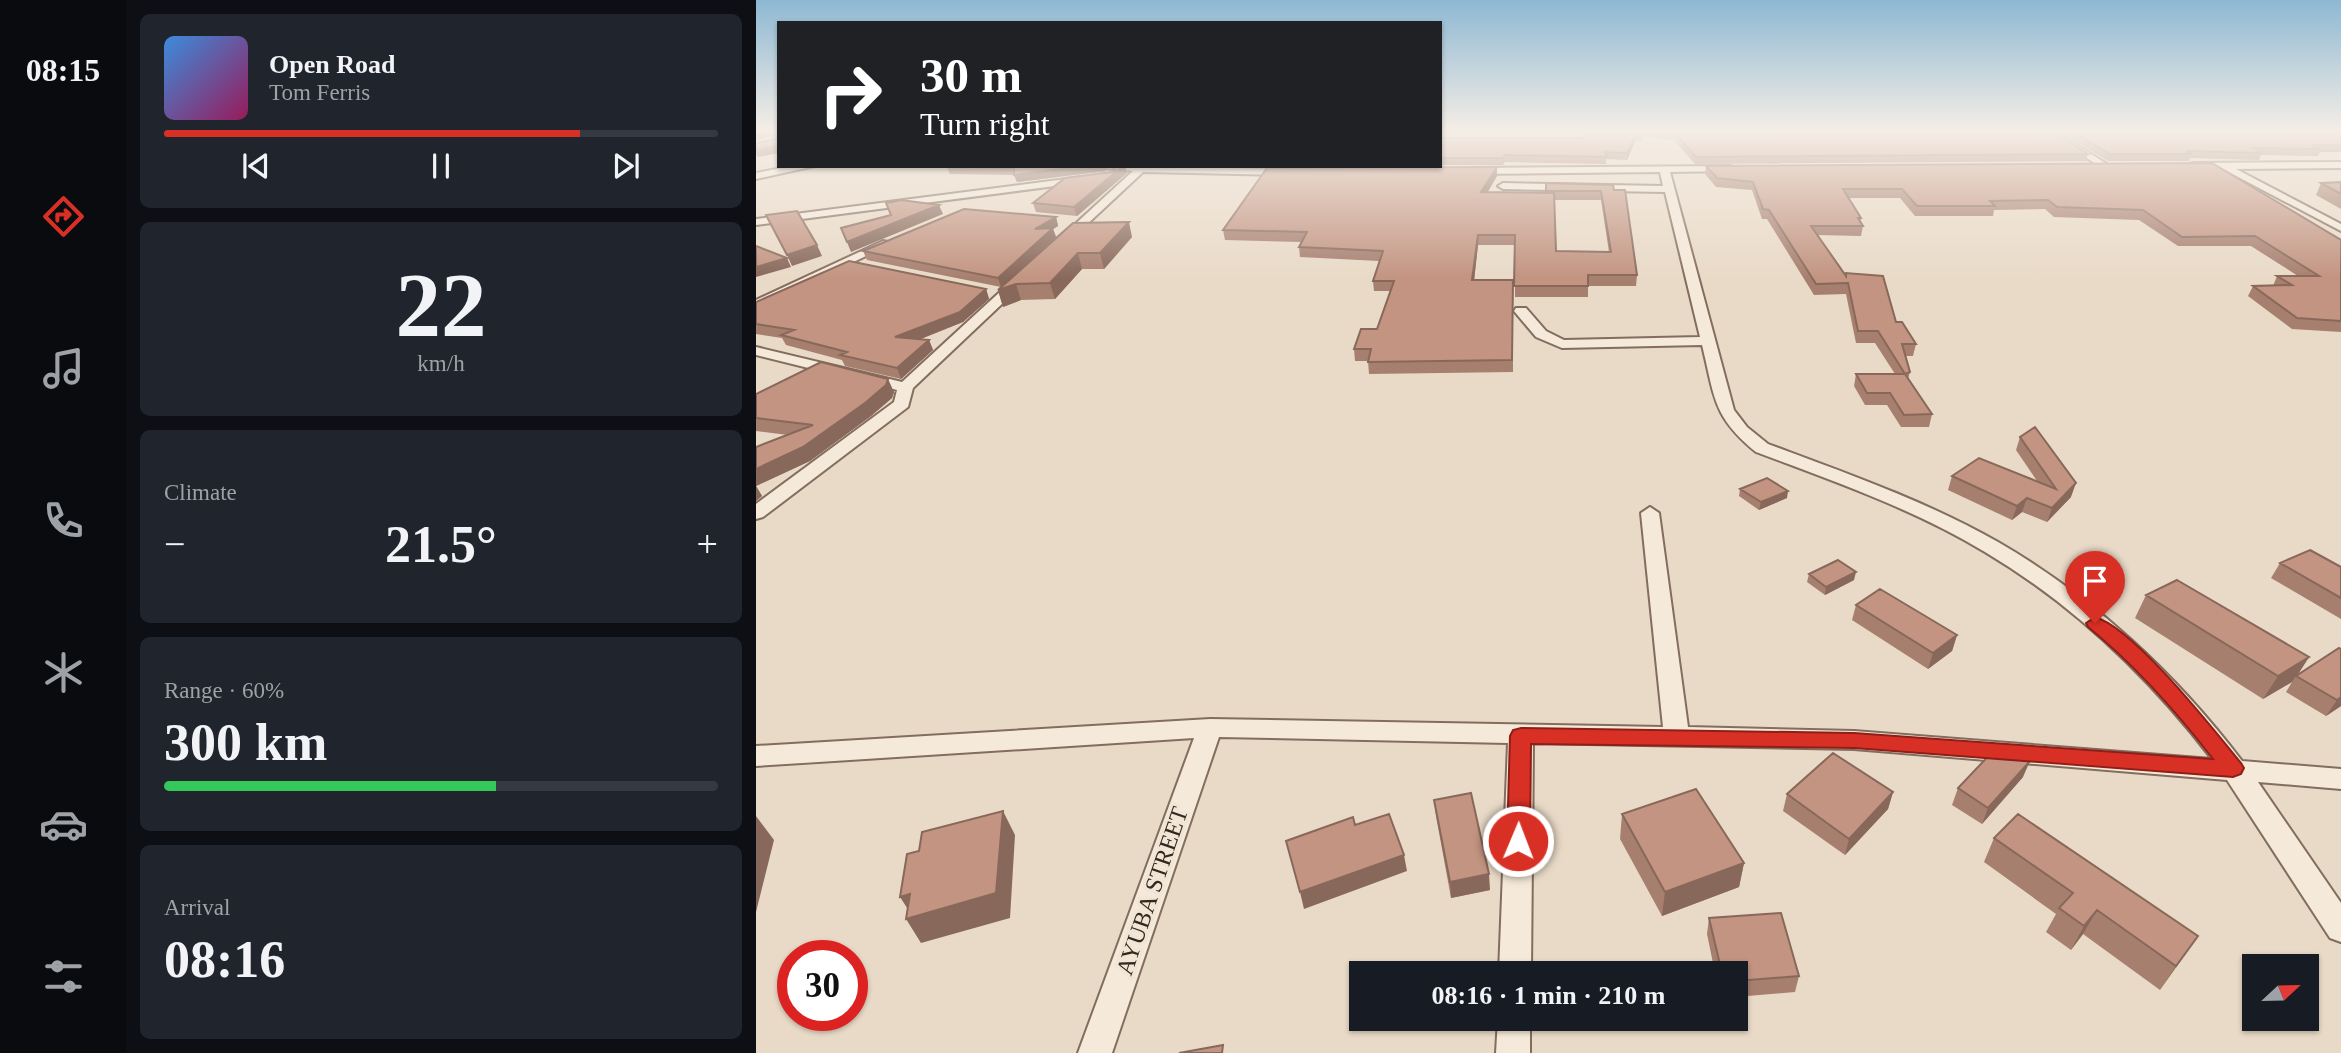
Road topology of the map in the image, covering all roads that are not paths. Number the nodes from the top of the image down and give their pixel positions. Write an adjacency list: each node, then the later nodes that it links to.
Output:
1 (1068, 181): 6 (street)
2 (1126, 181): 12 (street)
3 (1668, 181): 7 (street)
4 (2253, 181): 10 (street)
5 (1503, 186): 7 (street)
6 (1017, 189): 8 (street); 9 (street)
7 (1670, 189): 18 (street)
8 (966, 210)
9 (756, 222)
10 (2341, 228)
11 (896, 239): 13 (street)
12 (1052, 251)
13 (845, 262): 14 (street); 16 (street)
14 (872, 267)
15 (1034, 268): 20 (street)
16 (756, 306)
17 (1521, 311): 18 (street)
18 (1709, 341): 27 (street)
19 (756, 351): 20 (street)
20 (905, 387): 21 (street)
21 (756, 513)
22 (1650, 513): 25 (street)
23 (1210, 728): 24 (street); 26 (street); 32 (street, AYUBA STREET)
24 (1521, 736): 25 (street); 30 (street)
25 (1677, 738): 27 (street)
26 (756, 756)
27 (2233, 768): 28 (street); 29 (street)
28 (2341, 779)
29 (2341, 928)
30 (1515, 961)
31 (1514, 1031): 33 (street)
32 (1095, 1053)
33 (1513, 1053)

